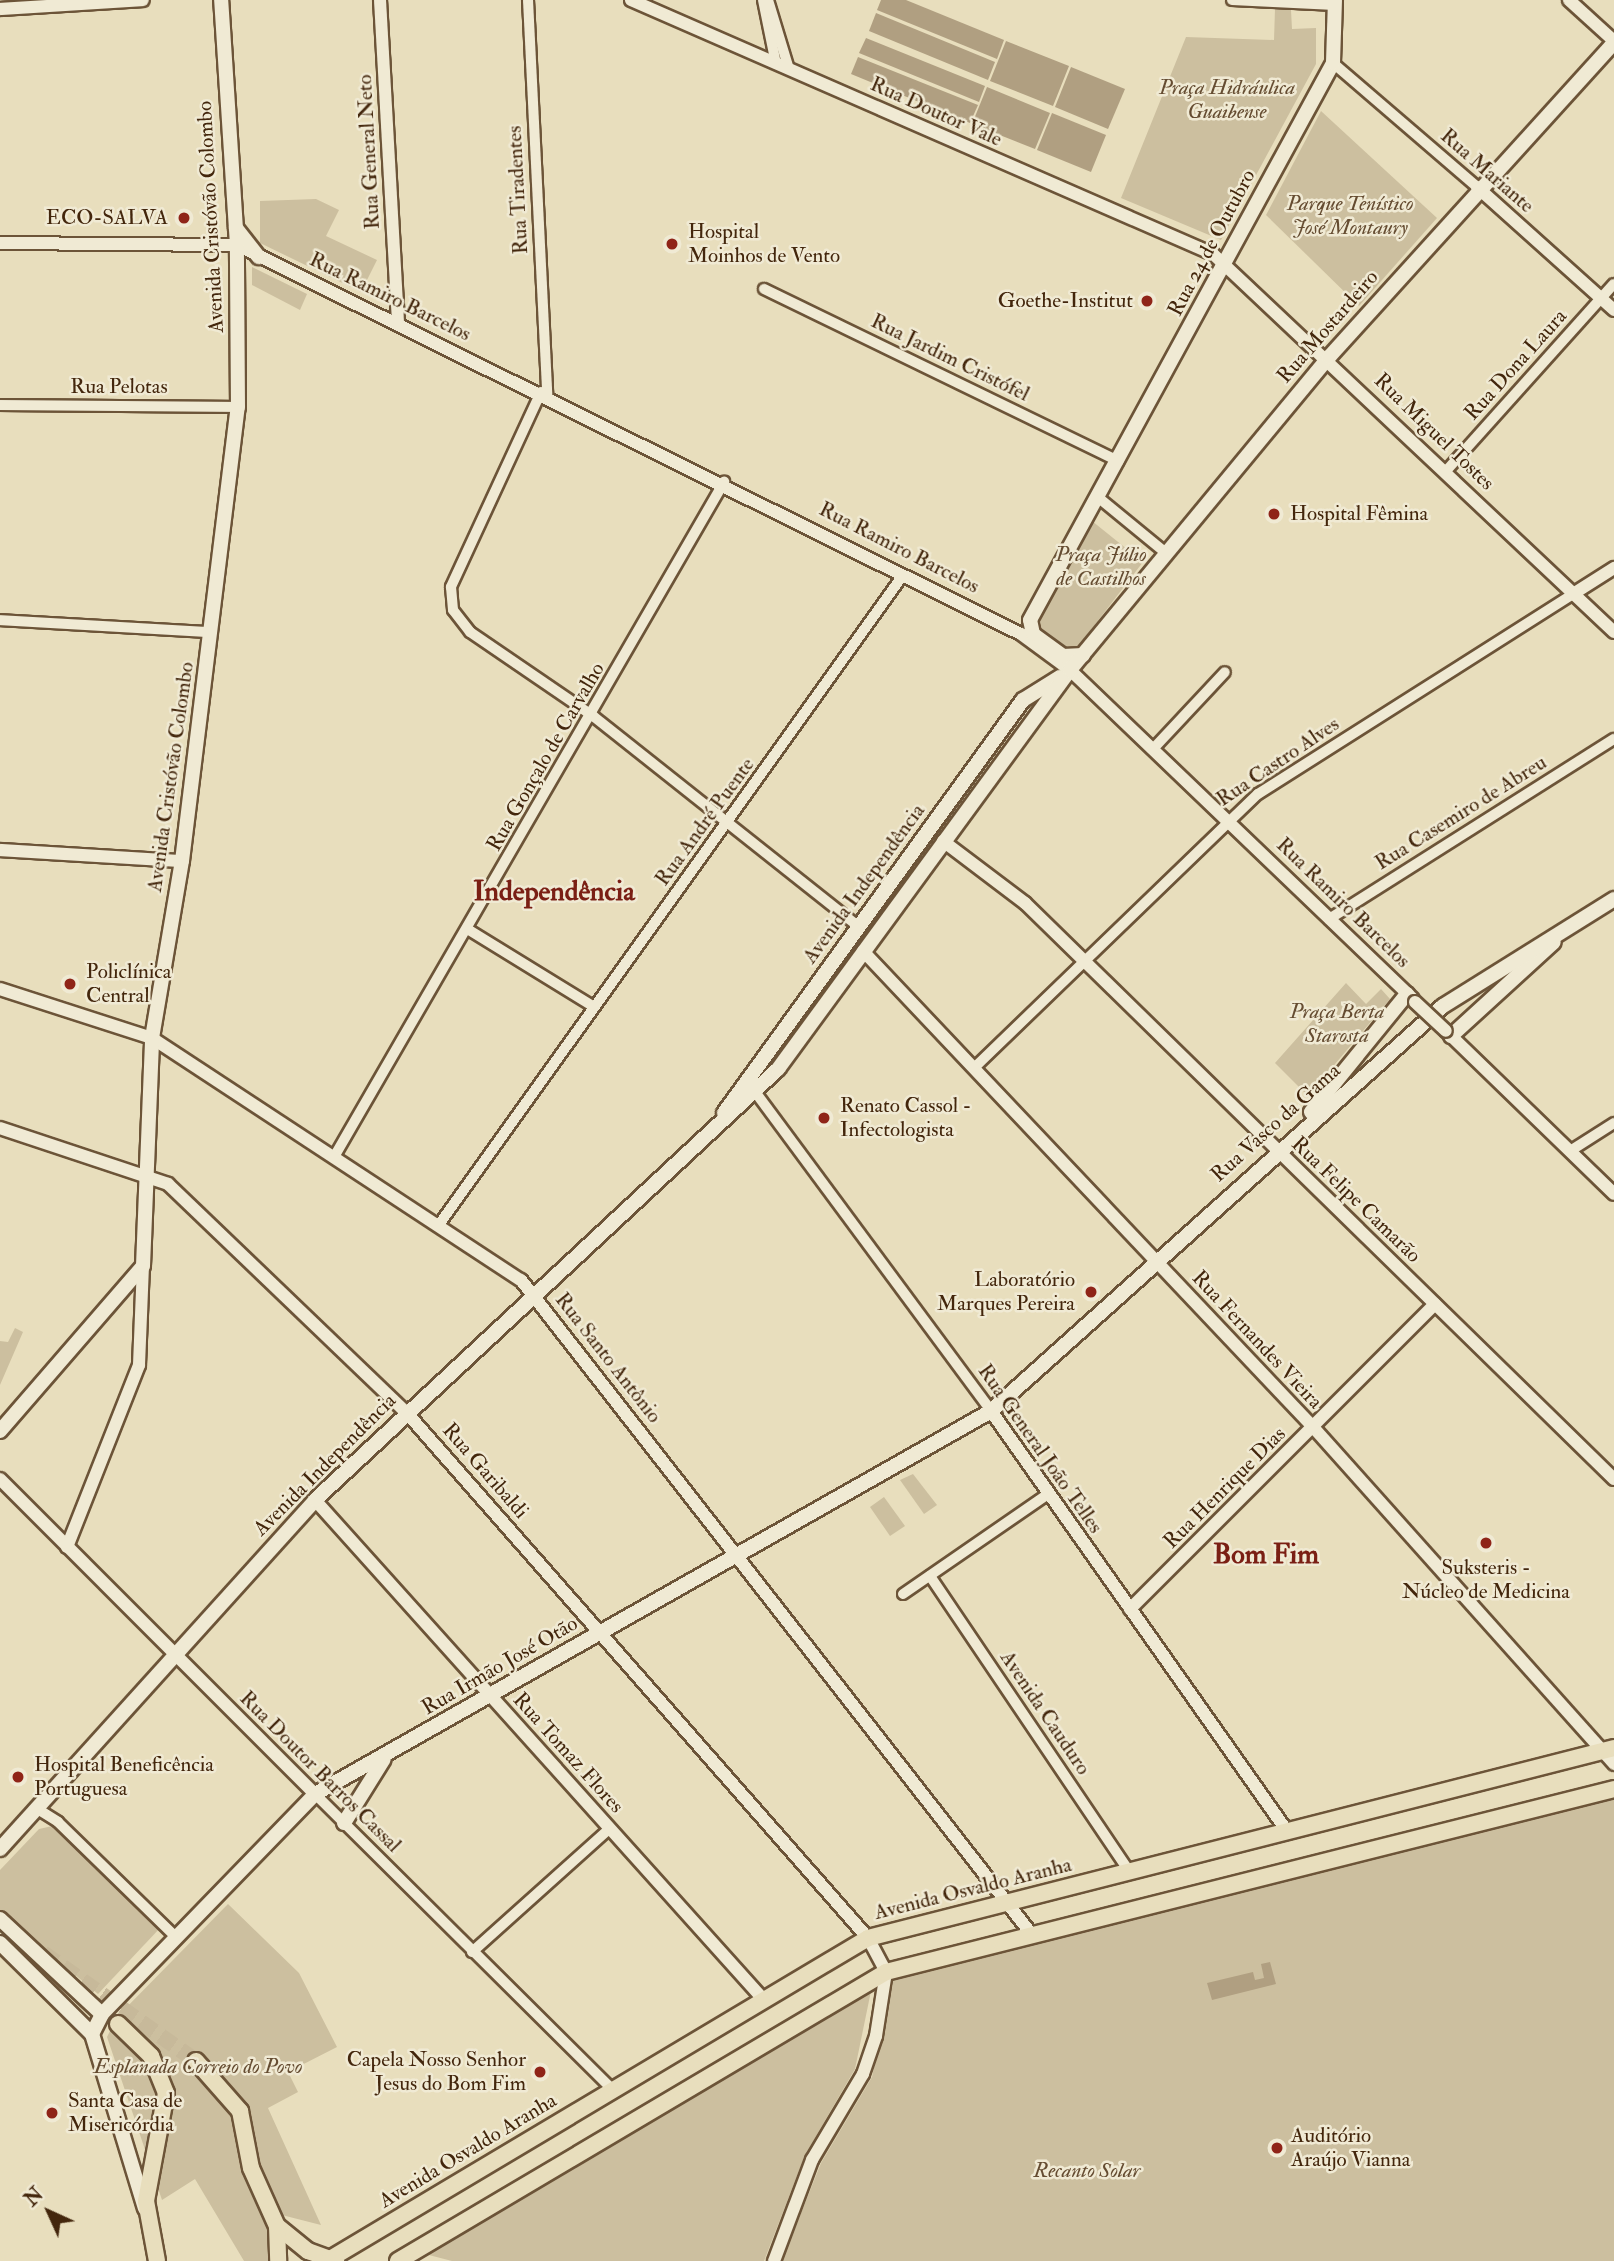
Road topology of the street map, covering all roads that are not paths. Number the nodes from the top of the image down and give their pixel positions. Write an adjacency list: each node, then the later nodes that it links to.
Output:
1 (142, 0): 10 (street)
2 (221, 0): 15 (main road, Avenida Cristóvão Colombo)
3 (380, 0): 23 (street, Rua General Neto)
4 (528, 0): 28 (street, Rua Tiradentes)
5 (631, 0): 13 (street, Rua Doutor Vale)
6 (765, 0): 13 (street)
7 (1233, 0): 9 (street)
8 (1569, 0): 11 (street)
9 (1335, 3): 12 (main road, Rua 24 de Outubro)
10 (0, 9)
11 (1614, 42): 14 (main road, Rua Mostardeiro)
12 (1333, 63): 14 (street, Rua Mariante); 19 (main road, Rua 24 de Outubro)
13 (782, 66): 19 (street, Rua Doutor Vale)
14 (1476, 187): 22 (street, Rua Mariante); 27 (main road, Rua Mostardeiro)
15 (235, 227): 17 (main road, Avenida Cristóvão Colombo); 18 (main road)
16 (0, 243): 17 (street, Rua Ramiro Barcelos)
17 (237, 245): 18 (street, Rua Ramiro Barcelos); 30 (main road, Avenida Cristóvão Colombo)
18 (259, 257): 25 (street, Rua Ramiro Barcelos)
19 (1225, 262): 27 (street, Rua Miguel Tostes); 31 (main road, Rua 24 de Outubro)
20 (1614, 284): 22 (street, Rua Dona Laura)
21 (764, 289): 31 (street, Rua Jardim Cristófel)
22 (1601, 299): 24 (street, Rua Mariante); 32 (street, Rua Dona Laura)
23 (397, 301): 25 (street); 26 (street, Rua General Neto)
24 (1614, 310)
25 (383, 317): 26 (street, Rua Ramiro Barcelos)
26 (398, 325): 28 (street, Rua Ramiro Barcelos)
27 (1329, 357): 32 (street, Rua Miguel Tostes); 35 (main road, Rua Mostardeiro)
28 (541, 392): 33 (street, Rua Ramiro Barcelos); 47 (street, Rua Tiradentes)
29 (0, 405): 30 (street, Rua Pelotas)
30 (238, 407): 41 (main road, Avenida Cristóvão Colombo)
31 (1119, 461): 34 (main road, Rua 24 de Outubro)
32 (1446, 471): 38 (street, Rua Miguel Tostes)
33 (724, 482): 37 (street, Rua Ramiro Barcelos); 47 (street, Rua Gonçalo de Carvalho)
34 (1099, 498): 35 (street); 40 (main road)
35 (1166, 553): 44 (main road, Avenida Independência)
36 (1614, 568): 38 (street, Rua Castro Alves)
37 (904, 575): 43 (street, Rua Ramiro Barcelos); 51 (street, Rua André Puente)
38 (1573, 594): 42 (street, Rua Miguel Tostes); 50 (street, Rua Castro Alves)
39 (0, 620): 41 (street)
40 (1030, 620): 43 (street); 44 (main road)
41 (211, 632): 54 (main road, Avenida Cristóvão Colombo)
42 (1614, 632)
43 (1021, 634): 45 (street, Rua Ramiro Barcelos)
44 (1083, 655): 45 (main road, Avenida Independência)
45 (1070, 670): 49 (street, Rua Ramiro Barcelos); 52 (main road, Avenida Independência); 57 (main road, Avenida Independência)
46 (1225, 673): 49 (street)
47 (593, 716): 51 (street); 59 (street, Rua Gonçalo de Carvalho)
48 (1614, 738): 56 (street, Rua Casemiro de Abreu)
49 (1153, 750): 50 (street, Rua Ramiro Barcelos)
50 (1226, 820): 56 (street, Rua Ramiro Barcelos); 61 (street, Rua Castro Alves)
51 (728, 823): 57 (street); 64 (street, Rua André Puente)
52 (943, 841): 60 (main road, Avenida Independência); 61 (street, Rua Felipe Camarão)
53 (0, 850): 54 (street)
54 (182, 861): 66 (main road, Avenida Cristóvão Colombo)
55 (1612, 904): 58 (main road, Rua Vasco da Gama)
56 (1329, 919): 63 (street, Rua Ramiro Barcelos)
57 (859, 927): 72 (main road, Avenida Independência)
58 (1566, 928): 65 (main road); 71 (main road, Rua Vasco da Gama)
59 (468, 930): 64 (street); 75 (street, Rua Gonçalo de Carvalho)
60 (863, 951): 67 (street, Rua Fernandes Vieira); 68 (main road, Avenida Independência)
61 (1083, 960): 67 (street, Rua Castro Alves); 73 (street, Rua Felipe Camarão)
62 (0, 989): 66 (street, Rua Santo Antônio)
63 (1411, 998): 65 (street, Rua Ramiro Barcelos, bridge); 71 (main road)
64 (594, 1007): 78 (street, Rua André Puente)
65 (1448, 1034): 74 (street, Rua Ramiro Barcelos)
66 (152, 1038): 75 (street, Rua Santo Antônio); 76 (main road, Avenida Cristóvão Colombo)
67 (975, 1067): 79 (street, Rua Fernandes Vieira)
68 (757, 1093): 72 (main road, Avenida Independência); 83 (street, Rua General João Telles)
69 (1614, 1123): 74 (street)
70 (0, 1128): 76 (street, Rua Garibaldi)
71 (1298, 1129): 73 (main road, Rua Vasco da Gama)
72 (707, 1137): 81 (main road, Avenida Independência)
73 (1276, 1149): 79 (main road, Rua Vasco da Gama); 82 (street, Rua Felipe Camarão)
74 (1570, 1151): 77 (street, Rua Ramiro Barcelos)
75 (334, 1157): 78 (street, Rua Santo Antônio)
76 (146, 1174): 80 (main road, Avenida Cristóvão Colombo); 84 (street, Rua Garibaldi)
77 (1614, 1194)
78 (438, 1226): 81 (street, Rua Santo Antônio)
79 (1156, 1259): 83 (main road, Rua Vasco da Gama); 85 (street, Rua Fernandes Vieira)
80 (143, 1266): 86 (main road); 91 (street, Avenida Cristóvão Colombo)
81 (535, 1296): 84 (main road, Avenida Independência); 92 (street, Rua Santo Antônio)
82 (1435, 1304): 85 (street, Rua Henrique Dias); 88 (street, Rua Felipe Camarão)
83 (991, 1411): 89 (street, Rua General João Telles); 92 (main road, Rua Irmão José Otão)
84 (407, 1412): 90 (main road, Avenida Independência); 96 (street, Rua Garibaldi)
85 (1312, 1427): 95 (street, Rua Henrique Dias); 99 (street, Rua Fernandes Vieira)
86 (0, 1432)
87 (0, 1479): 91 (street, Rua Doutor Barros Cassal)
88 (1614, 1479)
89 (1048, 1494): 93 (street); 95 (street, Rua General João Telles)
90 (315, 1500): 97 (main road, Avenida Independência); 98 (street, Rua Tomaz Flores)
91 (67, 1547): 97 (street, Rua Doutor Barros Cassal)
92 (736, 1551): 96 (main road, Rua Irmão José Otão); 109 (street, Rua Santo Antônio)
93 (930, 1576): 94 (street); 108 (street, Avenida Cauduro)
94 (903, 1594)
95 (1130, 1609): 106 (street, Rua General João Telles)
96 (601, 1632): 98 (main road, Rua Irmão José Otão); 113 (street, Rua Garibaldi)
97 (175, 1654): 102 (street, Rua Doutor Barros Cassal); 103 (main road, Avenida Independência)
98 (490, 1695): 100 (main road, Rua Irmão José Otão); 105 (street, Rua Tomaz Flores)
99 (1610, 1754): 106 (main road, Avenida Osvaldo Aranha)
100 (385, 1758): 102 (main road, Rua Irmão José Otão); 104 (main road)
101 (1614, 1789): 111 (main road)
102 (316, 1794): 104 (street, Rua Doutor Barros Cassal); 112 (main road, Rua Irmão José Otão)
103 (36, 1808): 107 (main road, Avenida Independência); 112 (street)
104 (344, 1823): 115 (street, Rua Doutor Barros Cassal)
105 (610, 1829): 115 (street); 117 (street, Rua Tomaz Flores)
106 (1287, 1831): 108 (main road, Avenida Osvaldo Aranha)
107 (0, 1849)
108 (1129, 1871): 109 (main road, Avenida Osvaldo Aranha)
109 (1007, 1902): 111 (street, Rua Santo Antônio); 113 (main road, Avenida Osvaldo Aranha)
110 (0, 1919): 119 (main road)
111 (1033, 1936): 116 (main road)
112 (176, 1937): 118 (main road, Rua Irmão José Otão)
113 (868, 1938): 116 (street, Rua Garibaldi); 117 (main road, Avenida Osvaldo Aranha)
114 (0, 1943): 122 (main road)
115 (472, 1952): 124 (street, Rua Doutor Barros Cassal)
116 (886, 1972): 127 (main road); 131 (street)
117 (764, 2000): 124 (main road, Avenida Osvaldo Aranha)
118 (113, 2002): 119 (main road); 120 (main road, Rua Irmão José Otão)
119 (90, 2003): 120 (main road)
120 (102, 2014): 122 (main road, Rua Irmão José Otão)
121 (118, 2024): 125 (main road)
122 (92, 2034): 125 (main road)
123 (196, 2061): 126 (main road)
124 (613, 2090): 128 (main road, Avenida Osvaldo Aranha)
125 (146, 2213): 129 (main road)
126 (277, 2226): 128 (main road); 130 (main road)
127 (406, 2259)
128 (333, 2260)
129 (157, 2261)
130 (278, 2261)
131 (774, 2261)

